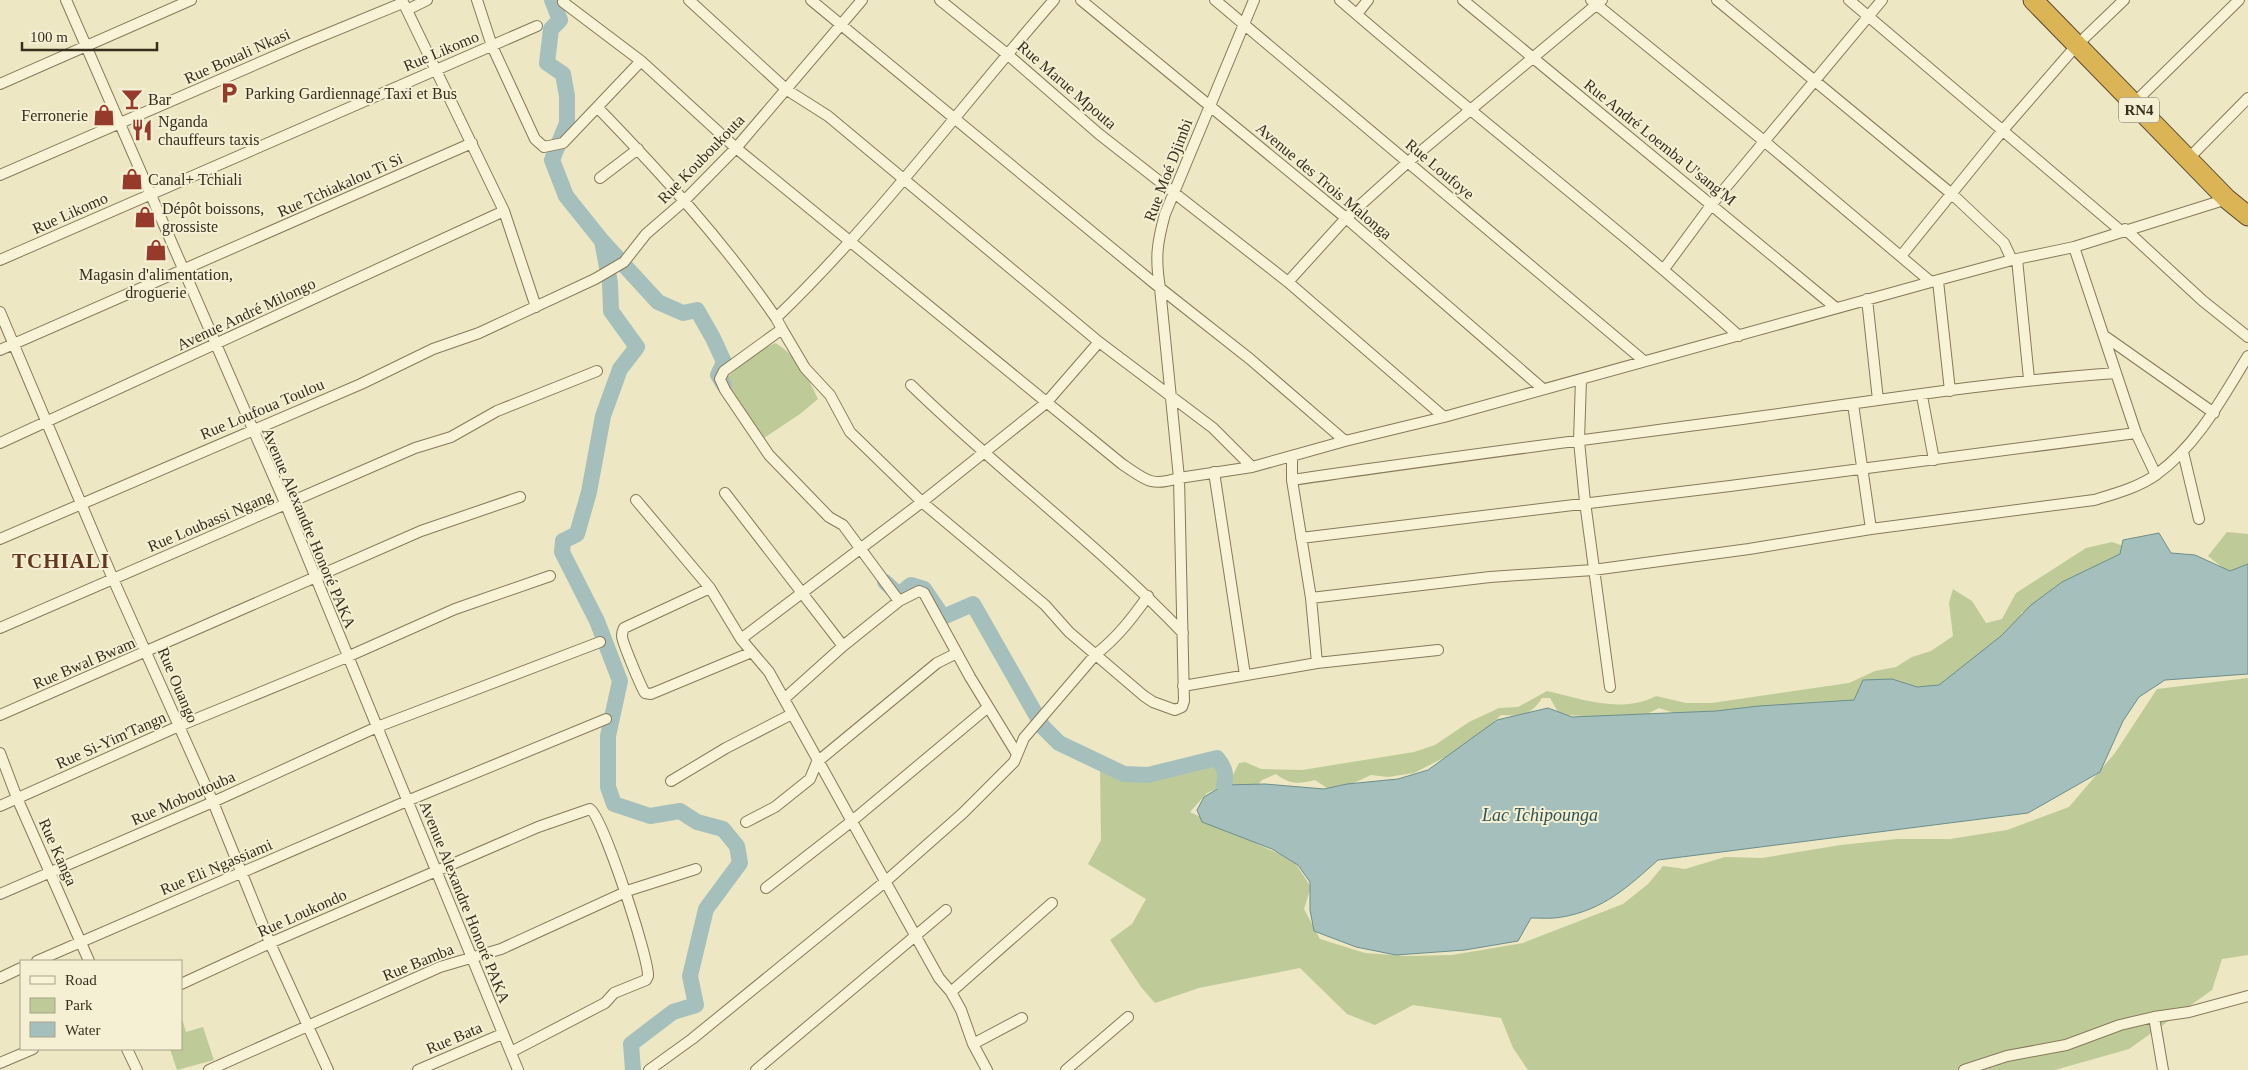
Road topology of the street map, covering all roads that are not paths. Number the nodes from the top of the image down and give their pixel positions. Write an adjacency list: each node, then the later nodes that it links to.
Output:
1 (66, 0): 34 (street, Avenue Alexandre Honoré PAKA)
2 (191, 0): 34 (street)
3 (401, 0): 26 (street); 48 (street, Rue Bouali Nkasi)
4 (427, 0): 26 (street)
5 (477, 0): 32 (street)
6 (689, 0): 41 (street)
7 (811, 0): 30 (street)
8 (862, 0): 30 (street, Rue Kouboukouta)
9 (940, 0): 35 (street, Rue Marue Mpouta)
10 (1054, 0): 35 (street)
11 (1081, 0): 43 (street, Avenue des Trois Malonga)
12 (1215, 0): 29 (street, Rue Loufoye)
13 (1254, 0): 29 (street, Rue Moé Djimbi)
14 (1340, 0): 27 (street)
15 (1368, 0): 27 (street)
16 (1463, 0): 36 (street, Rue André Loemba U'sang'M)
17 (1717, 0): 39 (street)
18 (1849, 0): 28 (street)
19 (1882, 0): 28 (street)
20 (2033, 0): 33 (highway, RN4)
21 (2124, 0): 33 (street)
22 (2241, 0): 25 (street); 44 (street)
23 (563, 2): 37 (street)
24 (1596, 2): 36 (street); 50 (street)
25 (2248, 6)
26 (407, 10): 38 (street)
27 (1356, 14): 46 (street)
28 (1869, 16): 39 (street); 49 (street)
29 (1244, 23): 43 (street, Rue Moé Djimbi); 55 (street, Rue Loufoye)
30 (842, 25): 41 (street, Rue Kouboukouta); 47 (street)
31 (537, 26): 32 (street, Rue Likomo)
32 (492, 46): 38 (street, Rue Likomo); 45 (street)
33 (2076, 46): 44 (highway, RN4); 49 (street)
34 (86, 47): 40 (street); 48 (street, Avenue Alexandre Honoré PAKA)
35 (1007, 54): 47 (street); 60 (street, Rue Marue Mpouta)
36 (1534, 58): 46 (street); 64 (street, Rue André Loemba U'sang'M)
37 (641, 61): 45 (street); 52 (street)
38 (436, 70): 51 (street); 59 (street, Rue Likomo)
39 (1816, 81): 50 (street); 61 (street)
40 (0, 84)
41 (787, 90): 52 (street, Rue Kouboukouta); 58 (street)
42 (2248, 98): 54 (street)
43 (1210, 104): 60 (street, Rue Moé Djimbi); 67 (street, Avenue des Trois Malonga)
44 (2132, 104): 54 (highway, RN4)
45 (597, 107): 53 (street)
46 (1472, 110): 55 (street); 74 (street)
47 (954, 117): 58 (street); 78 (street)
48 (119, 124): 56 (street, Rue Bouali Nkasi); 59 (street, Avenue Alexandre Honoré PAKA)
49 (2003, 130): 61 (street); 68 (street)
50 (1764, 141): 64 (street); 71 (street)
51 (472, 143): 65 (street); 75 (street, Rue Tchiakalou Ti Si)
52 (736, 148): 63 (street, Rue Kouboukouta); 69 (street)
53 (638, 149): 57 (street); 63 (street)
54 (2188, 159): 62 (highway, RN4)
55 (1408, 162): 67 (street); 93 (street, Rue Loufoye)
56 (0, 175)
57 (600, 178)
58 (904, 181): 69 (street); 88 (street)
59 (150, 194): 72 (street, Rue Likomo); 75 (street, Avenue Alexandre Honoré PAKA)
60 (1174, 194): 77 (street, Rue Marue Mpouta); 78 (street, Rue Moé Djimbi)
61 (1953, 195): 71 (street); 73 (street)
62 (2226, 199): 66 (highway, RN4); 68 (street)
63 (683, 202): 80 (street, Rue Kouboukouta); 83 (street)
64 (1712, 204): 74 (street); 81 (street, Rue André Loemba U'sang'M)
65 (504, 211): 80 (street); 90 (street, Avenue André Milongo)
66 (2248, 216)
67 (1346, 218): 77 (street); 99 (street, Avenue des Trois Malonga)
68 (2123, 230): 70 (street); 87 (street)
69 (849, 242): 83 (street); 104 (street)
70 (2074, 247): 73 (street); 86 (street)
71 (1901, 256): 76 (street)
72 (0, 260)
73 (2014, 260): 76 (street); 97 (street)
74 (1664, 269): 85 (street)
75 (182, 271): 89 (street, Rue Tchiakalou Ti Si); 90 (street, Avenue Alexandre Honoré PAKA)
76 (1934, 281): 79 (street); 100 (street)
77 (1288, 282): 107 (street, Rue Marue Mpouta)
78 (1160, 288): 101 (street, Rue Moé Djimbi); 111 (street)
79 (1867, 299): 81 (street); 103 (street)
80 (536, 307): 109 (street, Rue Loufoua Toulou)
81 (1836, 308): 85 (street)
82 (0, 312): 89 (street, Rue Ouango)
83 (776, 318): 84 (street)
84 (782, 329): 127 (street); 135 (street)
85 (1739, 336): 93 (street)
86 (2106, 337): 95 (street); 106 (street)
87 (2248, 337)
88 (1099, 342): 101 (street); 104 (street)
89 (14, 344): 91 (street, Rue Tchiakalou Ti Si); 108 (street, Rue Ouango)
90 (215, 345): 108 (street, Avenue André Milongo); 109 (street, Avenue Alexandre Honoré PAKA)
91 (0, 350)
92 (2248, 356): 106 (street)
93 (1644, 361): 96 (street)
94 (597, 371): 130 (street, Rue Loubassi Ngang)
95 (2116, 372): 97 (street); 110 (street)
96 (1581, 379): 99 (street); 112 (street)
97 (2029, 379): 100 (street)
98 (911, 385): 114 (street)
99 (1543, 390): 107 (street)
100 (1950, 391): 102 (street)
101 (1171, 396): 118 (street); 122 (street, Rue Moé Djimbi)
102 (1922, 396): 103 (street); 117 (street)
103 (1878, 400): 105 (street)
104 (1046, 403): 114 (street); 122 (street)
105 (1853, 404): 112 (street); 119 (street)
106 (2214, 413): 115 (street)
107 (1444, 417): 111 (street)
108 (48, 422): 113 (street, Avenue André Milongo); 129 (street, Rue Ouango)
109 (252, 430): 129 (street, Rue Loufoua Toulou); 130 (street, Avenue Alexandre Honoré PAKA)
110 (2136, 433): 117 (street); 121 (street)
111 (1345, 441): 116 (street)
112 (1579, 441): 123 (street); 128 (street)
113 (0, 443)
114 (985, 452): 127 (street); 142 (street)
115 (2183, 452): 121 (street); 131 (street)
116 (1292, 456): 118 (street); 123 (street)
117 (1934, 460): 119 (street)
118 (1252, 467): 120 (street)
119 (1863, 468): 128 (street); 132 (street)
120 (1214, 472): 122 (street); 157 (street)
121 (2156, 475): 132 (street)
122 (1179, 478): 146 (street, Rue Moé Djimbi)
123 (1292, 480): 133 (street)
124 (725, 493): 141 (street)
125 (520, 498): 139 (street, Rue Bwal Bwam)
126 (636, 500): 140 (street)
127 (922, 502): 135 (street); 154 (street)
128 (1585, 502): 133 (street); 136 (street)
129 (83, 503): 134 (street, Rue Loufoua Toulou); 138 (street, Rue Ouango)
130 (286, 505): 138 (street, Rue Loubassi Ngang); 139 (street, Avenue Alexandre Honoré PAKA)
131 (2200, 519)
132 (1871, 529): 136 (street)
133 (1301, 538): 143 (street)
134 (0, 539)
135 (862, 548): 141 (street); 144 (street)
136 (1593, 570): 143 (street); 159 (street)
137 (550, 576): 155 (street, Rue Si-Yim'Tangn)
138 (113, 579): 145 (street, Rue Loubassi Ngang); 151 (street, Rue Ouango)
139 (316, 579): 151 (street, Rue Bwal Bwam); 155 (street, Avenue Alexandre Honoré PAKA)
140 (710, 588): 147 (street); 152 (street)
141 (802, 593): 147 (street); 149 (street)
142 (1148, 596): 146 (street); 154 (street)
143 (1311, 598): 156 (street)
144 (899, 601): 149 (street); 153 (street)
145 (0, 628)
146 (1183, 632): 158 (street, Rue Moé Djimbi)
147 (741, 639): 152 (street)
148 (600, 642): 166 (street, Rue Moboutouba)
149 (843, 646): 160 (street)
150 (1438, 650): 156 (street)
151 (148, 652): 163 (street, Rue Bwal Bwam); 165 (street, Rue Ouango)
152 (752, 652): 160 (street)
153 (957, 653): 161 (street); 169 (street)
154 (1096, 654): 158 (street, Rue Moé Djimbi); 168 (street)
155 (347, 657): 165 (street, Rue Si-Yim'Tangn); 166 (street, Avenue Alexandre Honoré PAKA)
156 (1317, 663): 157 (street)
157 (1245, 675): 158 (street)
158 (1183, 686)
159 (1610, 687)
160 (784, 699): 162 (street)
161 (987, 708): 168 (street); 175 (street)
162 (792, 714): 169 (street); 170 (street)
163 (0, 715)
164 (606, 719): 172 (street, Rue Eli Ngassiami)
165 (179, 726): 171 (street, Rue Si-Yim'Tangn); 173 (street, Rue Ouango)
166 (377, 727): 172 (street, Avenue Alexandre Honoré PAKA); 173 (street, Rue Moboutouba)
167 (0, 754): 171 (street, Rue Kanga)
168 (1017, 754): 181 (street)
169 (817, 762): 175 (street); 176 (street)
170 (670, 781)
171 (17, 798): 174 (street, Rue Si-Yim'Tangn); 179 (street, Rue Kanga)
172 (407, 801): 178 (street, Avenue Alexandre Honoré PAKA); 180 (street, Rue Eli Ngassiami)
173 (213, 802): 179 (street, Rue Moboutouba); 180 (street, Rue Ouango)
174 (0, 806)
175 (852, 821): 181 (street); 182 (street)
176 (746, 822)
177 (696, 869): 183 (street, Rue Bamba)
178 (435, 871): 183 (street, Rue Loukondo); 189 (street, Rue Loukondo); 190 (street, Avenue Alexandre Honoré PAKA)
179 (51, 872): 184 (street, Rue Moboutouba); 188 (street, Rue Kanga)
180 (242, 872): 188 (street, Rue Eli Ngassiami); 189 (street, Rue Ouango)
181 (886, 881): 187 (street); 213 (street)
182 (766, 888)
183 (625, 892): 190 (street, Rue Bamba); 206 (street)
184 (0, 894)
185 (1052, 903): 196 (street)
186 (946, 910): 187 (street)
187 (915, 935): 196 (street); 214 (street)
188 (81, 942): 191 (street, Rue Eli Ngassiami); 192 (street, Rue Kanga)
189 (270, 943): 195 (street, Rue Loukondo); 201 (street, Rue Ouango)
190 (473, 957): 201 (street, Rue Bamba); 202 (street, Avenue Alexandre Honoré PAKA)
191 (39, 960)
192 (89, 960)
193 (20, 968): 194 (street)
194 (0, 978)
195 (182, 984)
196 (951, 992): 203 (street)
197 (2248, 996): 199 (street)
198 (1128, 1017): 216 (street)
199 (2154, 1017): 217 (street); 218 (street)
200 (1022, 1018): 203 (street)
201 (307, 1026): 209 (street, Rue Bamba); 210 (street, Rue Ouango)
202 (502, 1034): 206 (street, Avenue Alexandre Honoré PAKA); 211 (street, Rue Bata)
203 (973, 1044): 215 (street)
204 (31, 1050): 207 (street)
205 (127, 1050): 208 (street)
206 (511, 1052): 212 (street, Avenue Alexandre Honoré PAKA)
207 (0, 1063)
208 (137, 1070)
209 (209, 1070)
210 (328, 1070)
211 (418, 1070)
212 (518, 1070)
213 (648, 1070)
214 (756, 1070)
215 (987, 1070)
216 (1066, 1070)
217 (1964, 1070)
218 (2163, 1070)

